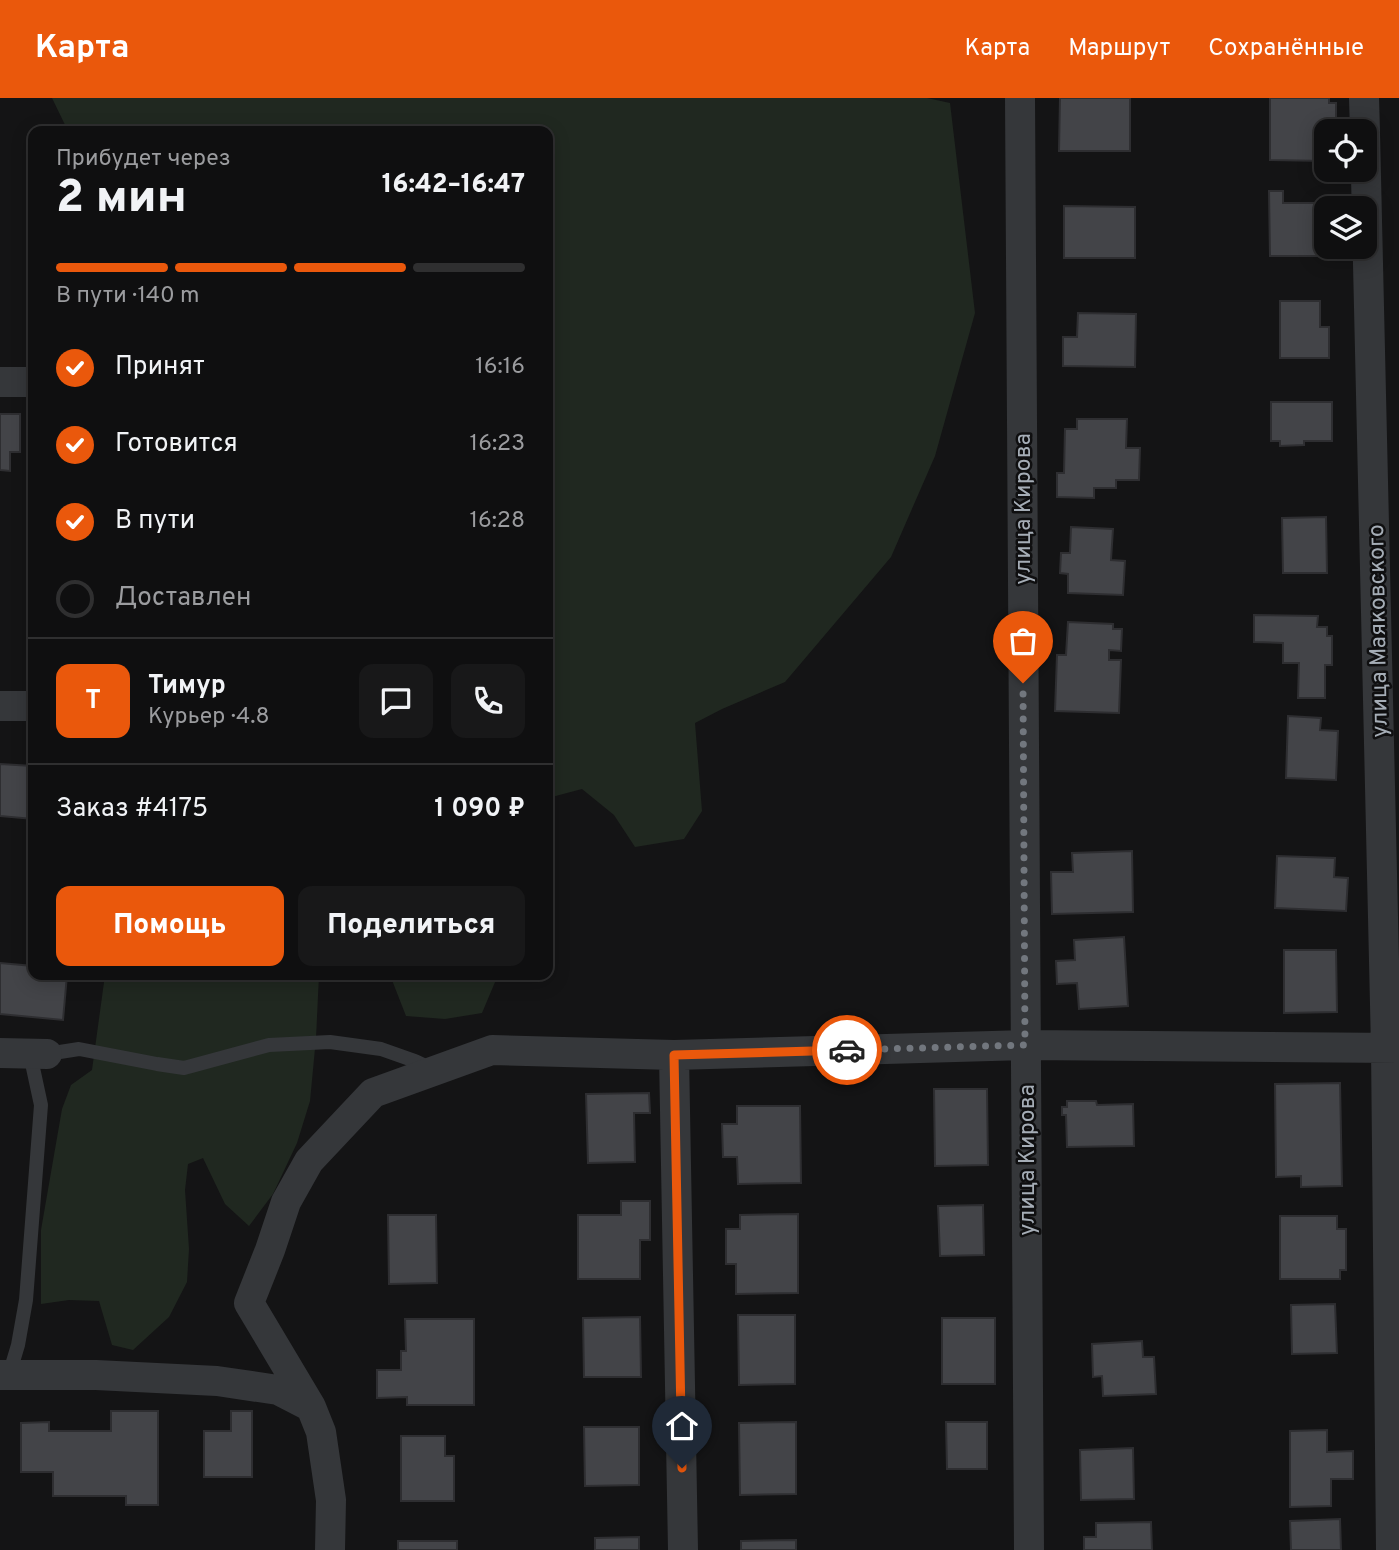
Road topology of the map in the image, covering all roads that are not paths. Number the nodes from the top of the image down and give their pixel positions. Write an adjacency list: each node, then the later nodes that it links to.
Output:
1 (1020, 98): 9 (street, улица Кирова)
2 (1364, 98): 3 (street, улица Маяковского)
3 (1365, 119)
4 (1367, 182): 10 (street, улица Маяковского)
5 (0, 382): 6 (street)
6 (28, 382)
7 (0, 706): 8 (street)
8 (28, 706)
9 (1025, 1045): 10 (street); 13 (street); 19 (street, улица Кирова)
10 (1393, 1048): 20 (street, улица Маяковского)
11 (0, 1054): 12 (street)
12 (38, 1054): 14 (lane); 15 (lane)
13 (674, 1055): 14 (street); 18 (street)
14 (435, 1070): 16 (street)
15 (4, 1375): 16 (street)
16 (316, 1420): 17 (street)
17 (330, 1550)
18 (683, 1550)
19 (1029, 1550)
20 (1391, 1550)

